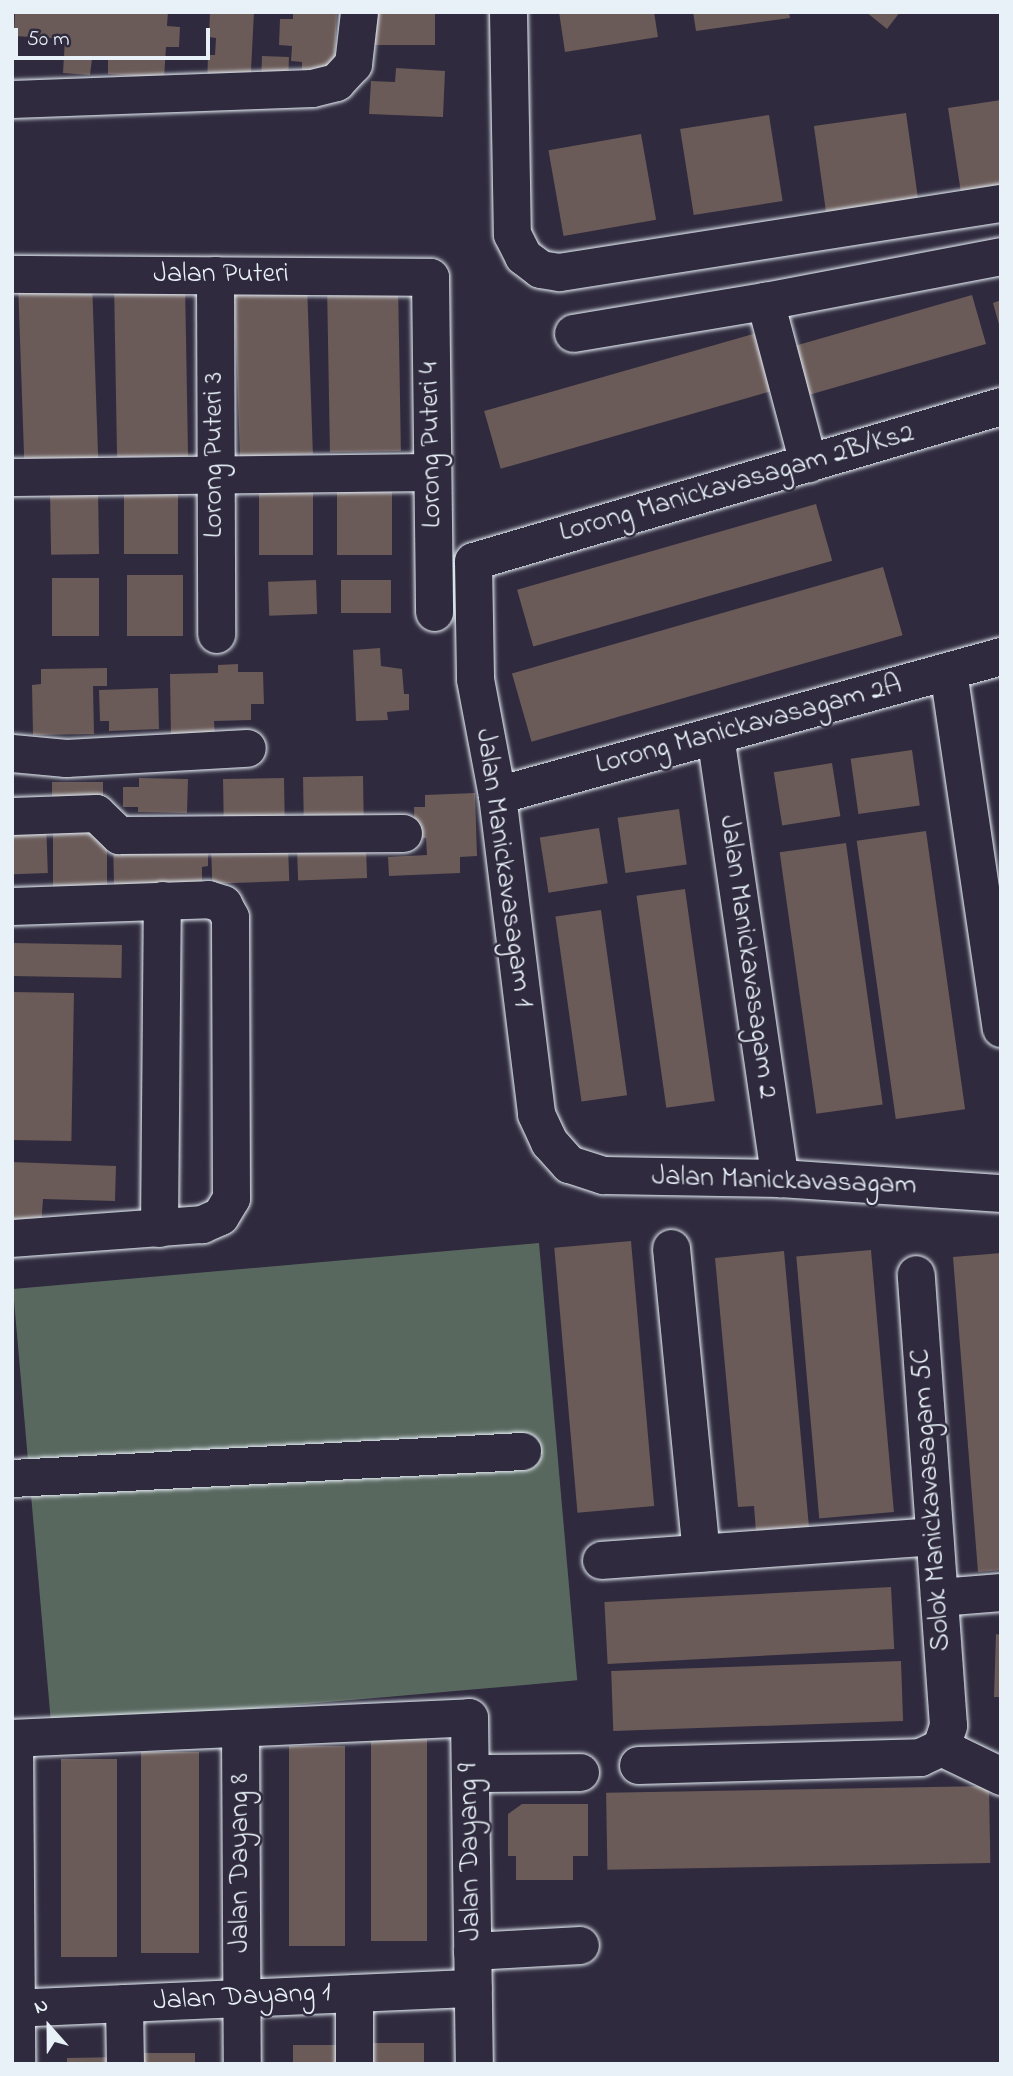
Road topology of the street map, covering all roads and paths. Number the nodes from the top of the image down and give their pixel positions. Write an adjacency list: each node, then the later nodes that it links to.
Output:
1 (359, 12): 3 (street)
2 (508, 12): 4 (street)
3 (12, 99)
4 (1001, 203)
5 (1001, 256): 9 (street)
6 (12, 274): 7 (street, Jalan Puteri)
7 (215, 275): 8 (street, Jalan Puteri); 14 (street, Lorong Puteri 3)
8 (430, 277): 13 (street, Lorong Puteri 4)
9 (765, 301): 10 (street); 12 (street)
10 (573, 332)
11 (1001, 406): 12 (street, Lorong Manickavasagam 2B/Ks2)
12 (808, 463): 16 (street, Lorong Manickavasagam 2B/Ks2)
13 (432, 472): 14 (street); 17 (street, Lorong Puteri 4)
14 (215, 475): 15 (street); 18 (street, Lorong Puteri 3)
15 (12, 477)
16 (473, 561): 24 (street, Jalan Manickavasagam 1)
17 (434, 612)
18 (216, 634)
19 (1001, 656): 20 (street, Lorong Manickavasagam 2A)
20 (947, 671): 21 (street, Lorong Manickavasagam 2A); 29 (street)
21 (715, 735): 24 (street, Lorong Manickavasagam 2A); 32 (street, Jalan Manickavasagam 2)
22 (247, 748): 23 (street)
23 (12, 753)
24 (497, 795): 31 (street, Jalan Manickavasagam 1)
25 (12, 816): 26 (street)
26 (403, 833)
27 (162, 900): 28 (street); 34 (street); 34 (street)
28 (12, 906)
29 (993, 923): 30 (street)
30 (1001, 1028)
31 (569, 1164): 32 (street, Jalan Manickavasagam)
32 (780, 1178): 33 (street, Jalan Manickavasagam)
33 (1001, 1193)
34 (159, 1228): 35 (street)
35 (12, 1238)
36 (671, 1248): 41 (street)
37 (916, 1274): 40 (street, Solok Manickavasagam 5C)
38 (522, 1451): 39 (street)
39 (12, 1478)
40 (934, 1536): 41 (street); 44 (street, Solok Manickavasagam 5C)
41 (701, 1553): 42 (street)
42 (601, 1560)
43 (1001, 1591): 44 (street)
44 (939, 1597): 46 (street, Solok Manickavasagam 5C)
45 (240, 1728): 47 (street); 50 (street, Jalan Dayang 9); 56 (street, Jalan Dayang 8)
46 (944, 1736): 48 (street); 51 (street)
47 (13, 1738): 58 (street)
48 (638, 1765)
49 (580, 1772): 50 (street)
50 (470, 1773): 53 (street, Jalan Dayang 9)
51 (1001, 1776)
52 (580, 1945): 53 (street)
53 (472, 1951): 54 (street, Jalan Dayang 9)
54 (473, 1988): 55 (street, Jalan Dayang 1); 63 (street, Jalan Dayang 9)
55 (354, 1993): 56 (street, Jalan Dayang 1); 62 (street)
56 (242, 1998): 57 (street, Jalan Dayang 1); 61 (street, Jalan Dayang 8)
57 (124, 2003): 58 (street, Jalan Dayang 1); 60 (street)
58 (14, 2008): 59 (street)
59 (16, 2064)
60 (125, 2064)
61 (243, 2064)
62 (354, 2064)
63 (474, 2064)

